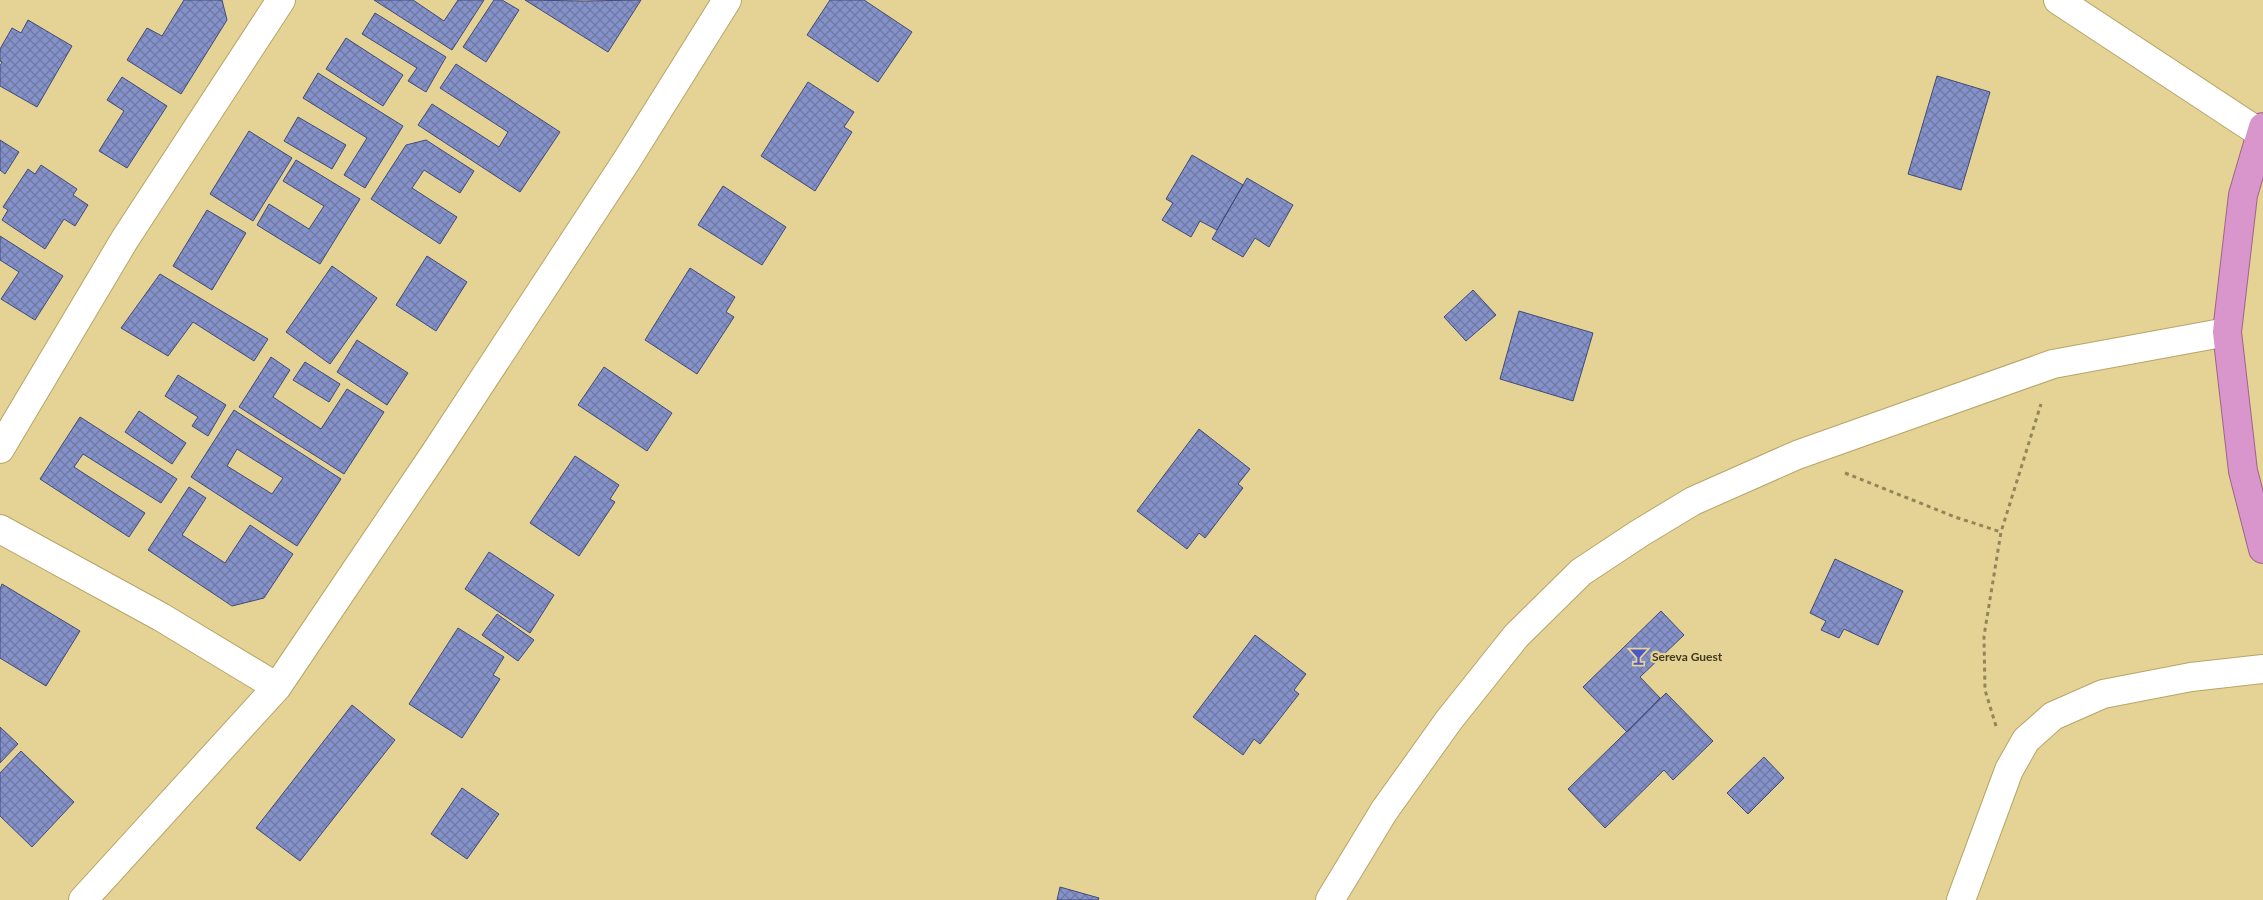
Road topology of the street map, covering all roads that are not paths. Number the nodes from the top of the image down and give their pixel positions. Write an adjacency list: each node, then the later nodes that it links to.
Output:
1 (727, 0): 10 (street)
2 (2058, 0): 4 (street)
3 (269, 4): 6 (street)
4 (2262, 130): 5 (highway)
5 (2226, 332): 8 (highway); 12 (street)
6 (0, 449)
7 (0, 528): 10 (street)
8 (2263, 549)
9 (2263, 669): 13 (street)
10 (277, 687): 11 (street)
11 (83, 900)
12 (1330, 900)
13 (1961, 900)

